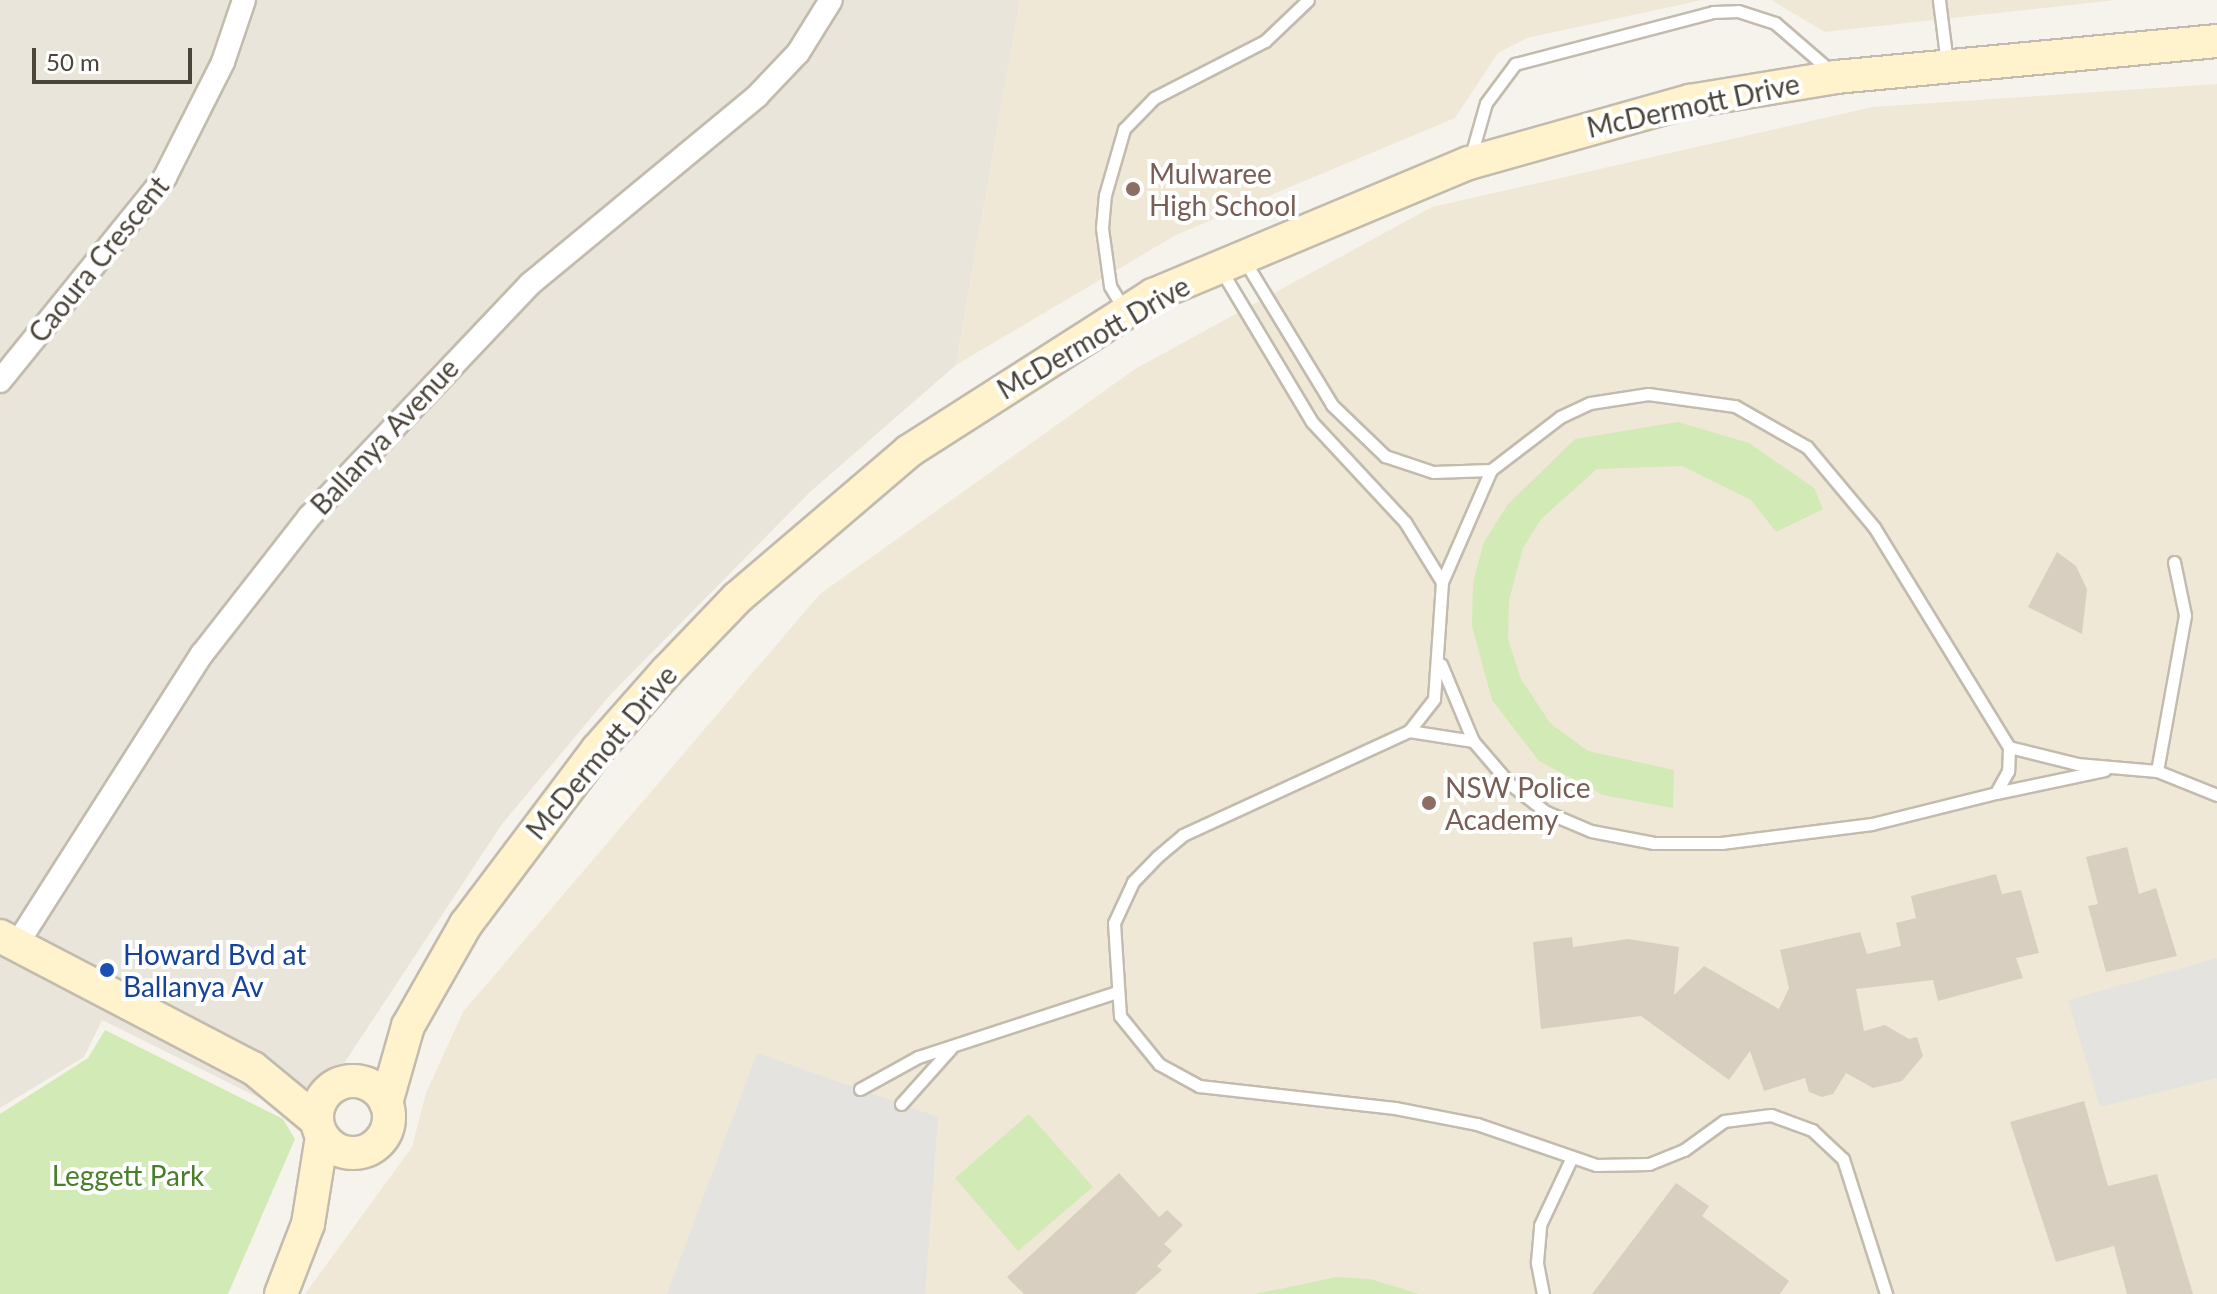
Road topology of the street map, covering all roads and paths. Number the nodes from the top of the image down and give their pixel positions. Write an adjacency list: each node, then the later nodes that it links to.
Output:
1 (244, 0): 11 (street, Caoura Crescent)
2 (831, 0): 23 (street, Ballanya Avenue)
3 (1939, 0): 6 (lane)
4 (1305, 2): 10 (lane)
5 (2217, 41): 6 (main road, McDermott Drive)
6 (1948, 66): 7 (main road, McDermott Drive)
7 (1836, 77): 8 (main road, McDermott Drive); 8 (lane)
8 (1469, 163): 9 (main road, McDermott Drive)
9 (1230, 262): 10 (main road, McDermott Drive); 12 (lane); 14 (lane)
10 (1125, 312): 25 (main road, McDermott Drive)
11 (0, 381)
12 (1491, 470): 14 (lane); 18 (lane)
13 (2174, 562): 20 (lane)
14 (1442, 582): 15 (lane)
15 (1439, 655): 16 (lane); 17 (lane)
16 (1409, 731): 17 (lane); 24 (lane)
17 (1473, 741): 21 (lane)
18 (2009, 747): 19 (lane); 21 (lane)
19 (2112, 769): 20 (lane); 21 (lane)
20 (2157, 771): 22 (lane)
21 (1996, 793)
22 (2217, 795)
23 (8, 940): 27 (main road)
24 (1114, 993): 26 (lane); 34 (lane)
25 (408, 1026): 28 (main road, McDermott Drive); 30 (main road, McDermott Drive)
26 (955, 1045): 29 (lane); 31 (lane)
27 (253, 1068): 28 (main road); 32 (main road)
28 (347, 1082): 30 (main road); 32 (main road)
29 (860, 1089)
30 (386, 1103): 33 (main road)
31 (901, 1104)
32 (320, 1129): 33 (main road); 35 (main road)
33 (363, 1152): 35 (main road)
34 (1572, 1157): 37 (lane); 38 (lane)
35 (308, 1224): 36 (main road)
36 (281, 1294)
37 (1543, 1294)
38 (1886, 1294)

